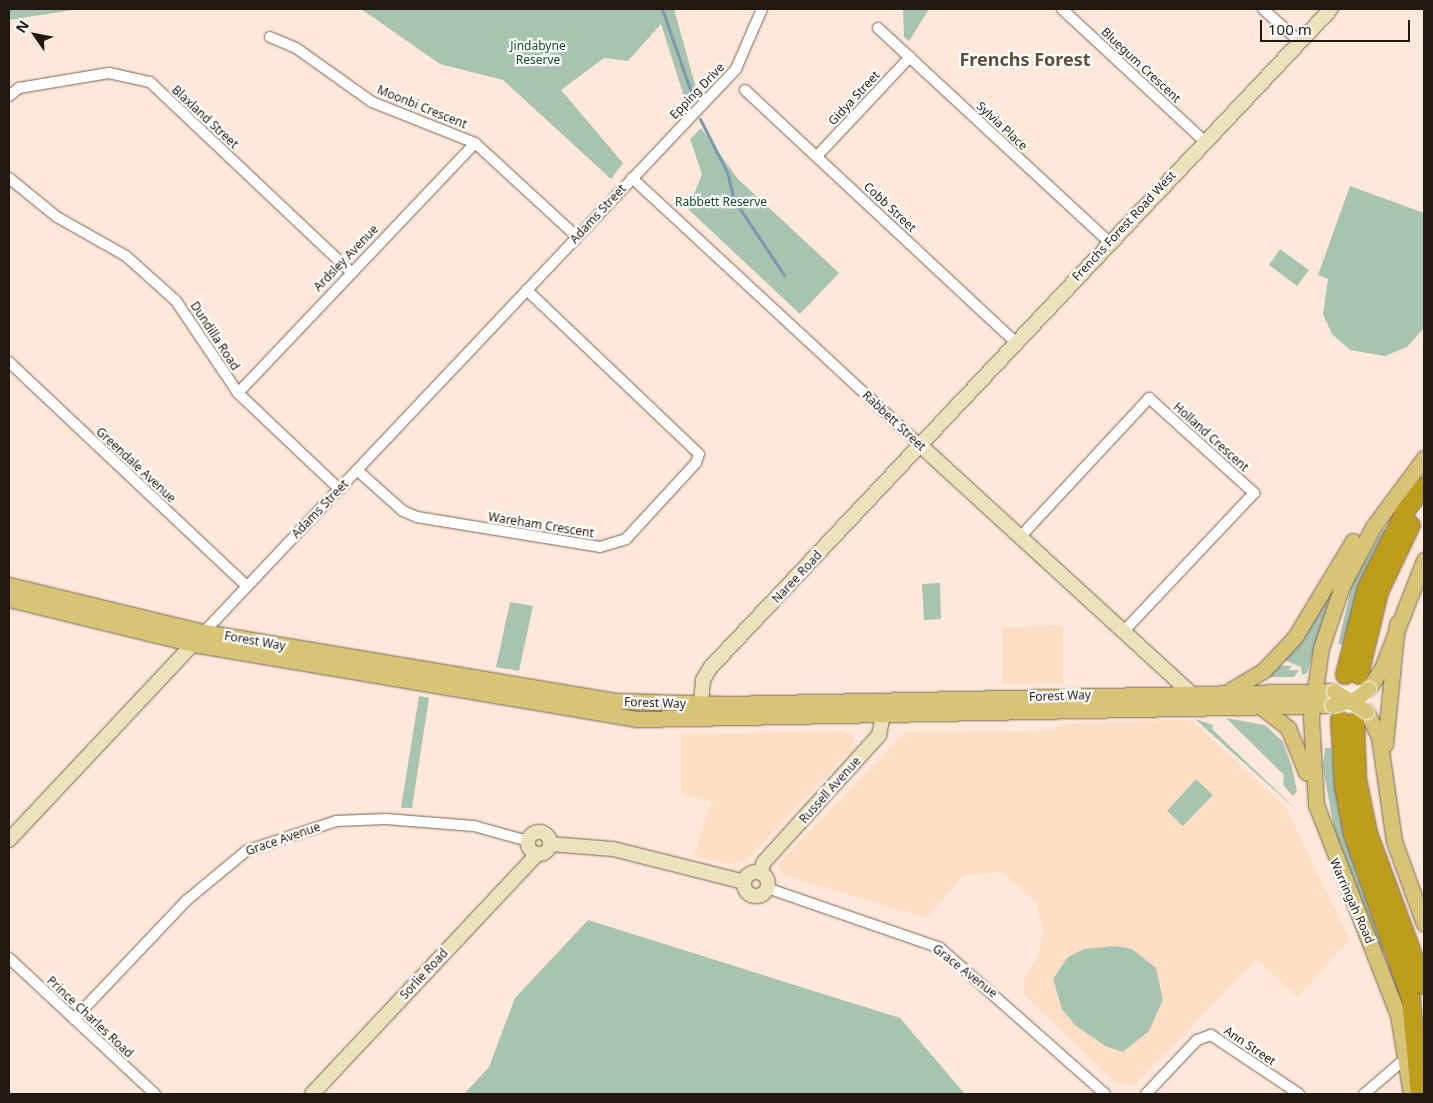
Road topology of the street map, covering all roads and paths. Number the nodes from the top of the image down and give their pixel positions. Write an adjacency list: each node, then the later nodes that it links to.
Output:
1 (762, 9): 15 (street, Epping Drive)
2 (1062, 9): 11 (street, Bluegum Crescent)
3 (1263, 9): 7 (street)
4 (1332, 9): 7 (street, Frenchs Forest Road West)
5 (878, 28): 8 (street, Sylvia Place)
6 (270, 37): 12 (street, Moonbi Crescent)
7 (1300, 42): 11 (street, Frenchs Forest Road West)
8 (910, 57): 13 (street, Gidya Street); 17 (street, Sylvia Place)
9 (745, 90): 13 (street, Cobb Street)
10 (9, 96): 18 (street, Blaxland Street)
11 (1203, 140): 17 (street, Frenchs Forest Road West)
12 (475, 143): 16 (street, Moonbi Crescent); 18 (street, Ardsley Avenue)
13 (817, 156): 20 (street, Cobb Street)
14 (9, 178): 22 (street, Dundilla Road)
15 (632, 178): 16 (street, Adams Street); 23 (street, Rabbett Street)
16 (576, 236): 19 (street, Adams Street)
17 (1109, 242): 20 (street, Frenchs Forest Road West)
18 (350, 271): 22 (street, Ardsley Avenue)
19 (527, 290): 25 (street, Adams Street); 25 (street, Wareham Crescent)
20 (1016, 343): 23 (street, Frenchs Forest Road West)
21 (9, 362): 32 (street, Greendale Avenue)
22 (238, 393): 27 (street, Dundilla Road)
23 (920, 446): 29 (street, Rabbett Street); 44 (street, Naree Road)
24 (1424, 458): 39 (main road, Warringah Road); 40 (main road)
25 (357, 470): 27 (street, Adams Street)
26 (1424, 487): 38 (highway)
27 (339, 489): 32 (street, Adams Street)
28 (1424, 506): 38 (highway)
29 (1020, 537): 36 (street, Rabbett Street); 36 (street, Holland Crescent)
30 (1424, 560): 34 (main road)
31 (9, 585): 35 (main road, Forest Way)
32 (247, 586): 35 (street, Adams Street)
33 (9, 599): 37 (main road, Forest Way)
34 (1397, 624): 38 (main road); 50 (main road)
35 (204, 632): 37 (street, Adams Street); 44 (main road, Forest Way)
36 (1122, 633): 41 (street, Rabbett Street)
37 (193, 644): 49 (main road, Forest Way); 52 (street, Adams Street)
38 (1357, 680): 43 (main road, bridge)
39 (1313, 690): 40 (main road, Forest Way); 46 (main road, Warringah Road); 47 (main road)
40 (1227, 692): 41 (main road, Forest Way)
41 (1191, 694): 42 (main road, Forest Way)
42 (885, 700): 44 (main road, Forest Way); 48 (street, Russell Avenue)
43 (1354, 700): 47 (main road, bridge); 47 (main road, bridge)
44 (700, 704): 49 (street, Naree Road)
45 (1260, 706): 46 (main road, Forest Way); 48 (main road, Forest Way); 51 (main road)
46 (1312, 706): 47 (main road); 51 (main road, Warringah Road)
47 (1346, 710): 50 (main road); 61 (highway); 71 (highway, Warringah Road)
48 (885, 717): 49 (main road, Forest Way); 56 (street, Russell Avenue)
49 (700, 720)
50 (1382, 772): 59 (main road)
51 (1312, 790): 63 (main road, Warringah Road)
52 (9, 840)
53 (528, 841): 54 (street); 55 (street); 62 (street, Grace Avenue)
54 (550, 844): 55 (street, Sorlie Road); 57 (street)
55 (537, 854): 65 (street, Sorlie Road)
56 (760, 873): 57 (street); 58 (street)
57 (744, 882): 58 (street)
58 (767, 888): 66 (street, Grace Avenue)
59 (1424, 924)
60 (9, 958): 62 (street, Prince Charles Road)
61 (1424, 985)
62 (74, 1019): 64 (street, Prince Charles Road)
63 (1406, 1058): 69 (street); 70 (main road, Warringah Road)
64 (155, 1094)
65 (312, 1094)
66 (1105, 1094)
67 (1146, 1094): 68 (street, Ann Street)
68 (1299, 1094)
69 (1364, 1094)
70 (1411, 1094)
71 (1420, 1094)

